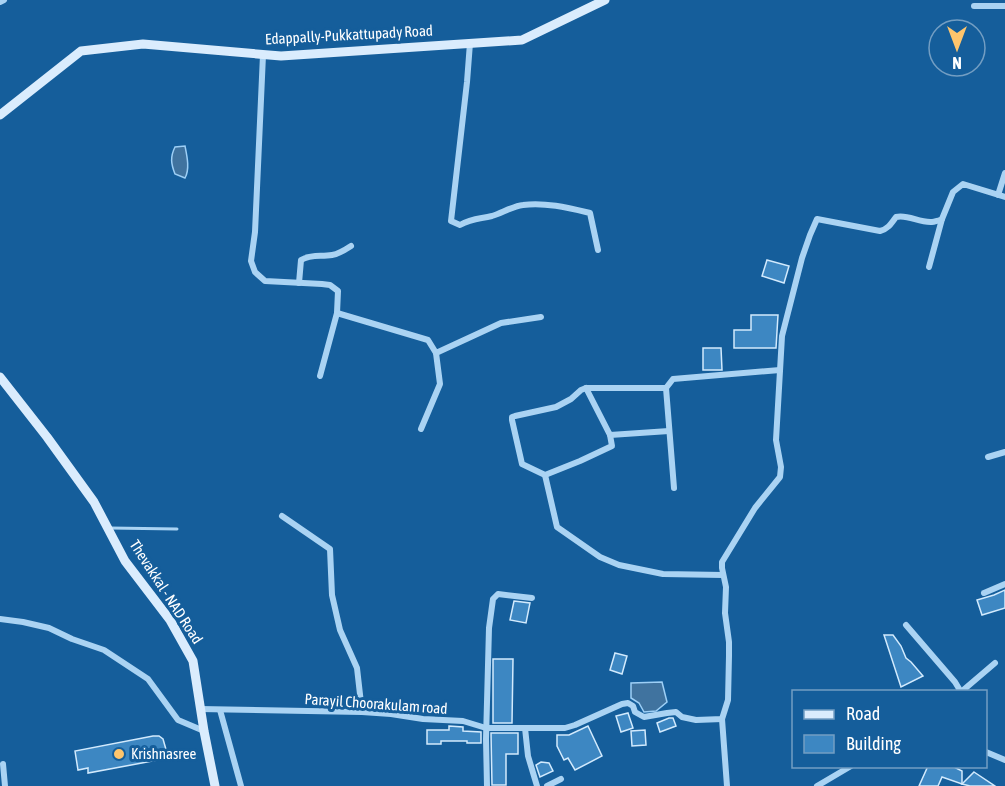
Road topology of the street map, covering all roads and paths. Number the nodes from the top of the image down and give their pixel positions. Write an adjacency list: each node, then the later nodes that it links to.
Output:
1 (605, 0): 4 (main road, Edappally-Pukkattupady Road)
2 (974, 6): 3 (street)
3 (1005, 6)
4 (470, 43): 5 (main road, Edappally-Pukkattupady Road); 12 (street)
5 (263, 55): 6 (main road, Edappally-Pukkattupady Road); 14 (street)
6 (0, 115)
7 (1005, 173): 8 (street)
8 (998, 195): 9 (street); 10 (street)
9 (1005, 197)
10 (942, 219): 13 (street); 18 (street)
11 (351, 246): 14 (street)
12 (598, 250)
13 (929, 267)
14 (299, 283): 15 (street)
15 (337, 313): 17 (street); 19 (street)
16 (541, 317): 17 (street)
17 (436, 353): 23 (street)
18 (780, 370): 22 (street); 33 (street)
19 (320, 376)
20 (0, 377): 31 (main road, Thevakkal - NAD Road)
21 (586, 388): 22 (street); 25 (street); 28 (street)
22 (666, 388): 24 (street)
23 (421, 429)
24 (669, 431): 25 (street); 29 (street)
25 (610, 435): 28 (street)
26 (1005, 452): 27 (street)
27 (988, 457)
28 (545, 475): 33 (street)
29 (674, 488)
30 (282, 516): 44 (street)
31 (109, 528): 32 (lane); 42 (main road, Thevakkal - NAD Road)
32 (177, 529)
33 (723, 575): 45 (street)
34 (1005, 584): 35 (street)
35 (984, 592)
36 (532, 598): 46 (street)
37 (0, 619): 48 (street)
38 (906, 625): 40 (street)
39 (994, 663): 41 (street)
40 (960, 690)
41 (963, 690)
42 (200, 709): 43 (street, Parayil Choorakulam road); 48 (main road, Thevakkal - NAD Road)
43 (220, 710): 44 (street, Parayil Choorakulam road); 56 (street)
44 (362, 712): 46 (street, Parayil Choorakulam road)
45 (722, 719): 47 (street); 60 (street)
46 (486, 728): 47 (street, Parayil Choorakulam road); 57 (street)
47 (525, 728): 58 (street)
48 (204, 730): 55 (main road, Thevakkal - NAD Road)
49 (987, 752): 50 (street)
50 (1005, 760)
51 (3, 764): 54 (street)
52 (848, 768): 61 (street)
53 (561, 779): 59 (street)
54 (5, 786)
55 (215, 786)
56 (242, 786)
57 (487, 786)
58 (537, 786)
59 (548, 786)
60 (727, 786)
61 (817, 786)

